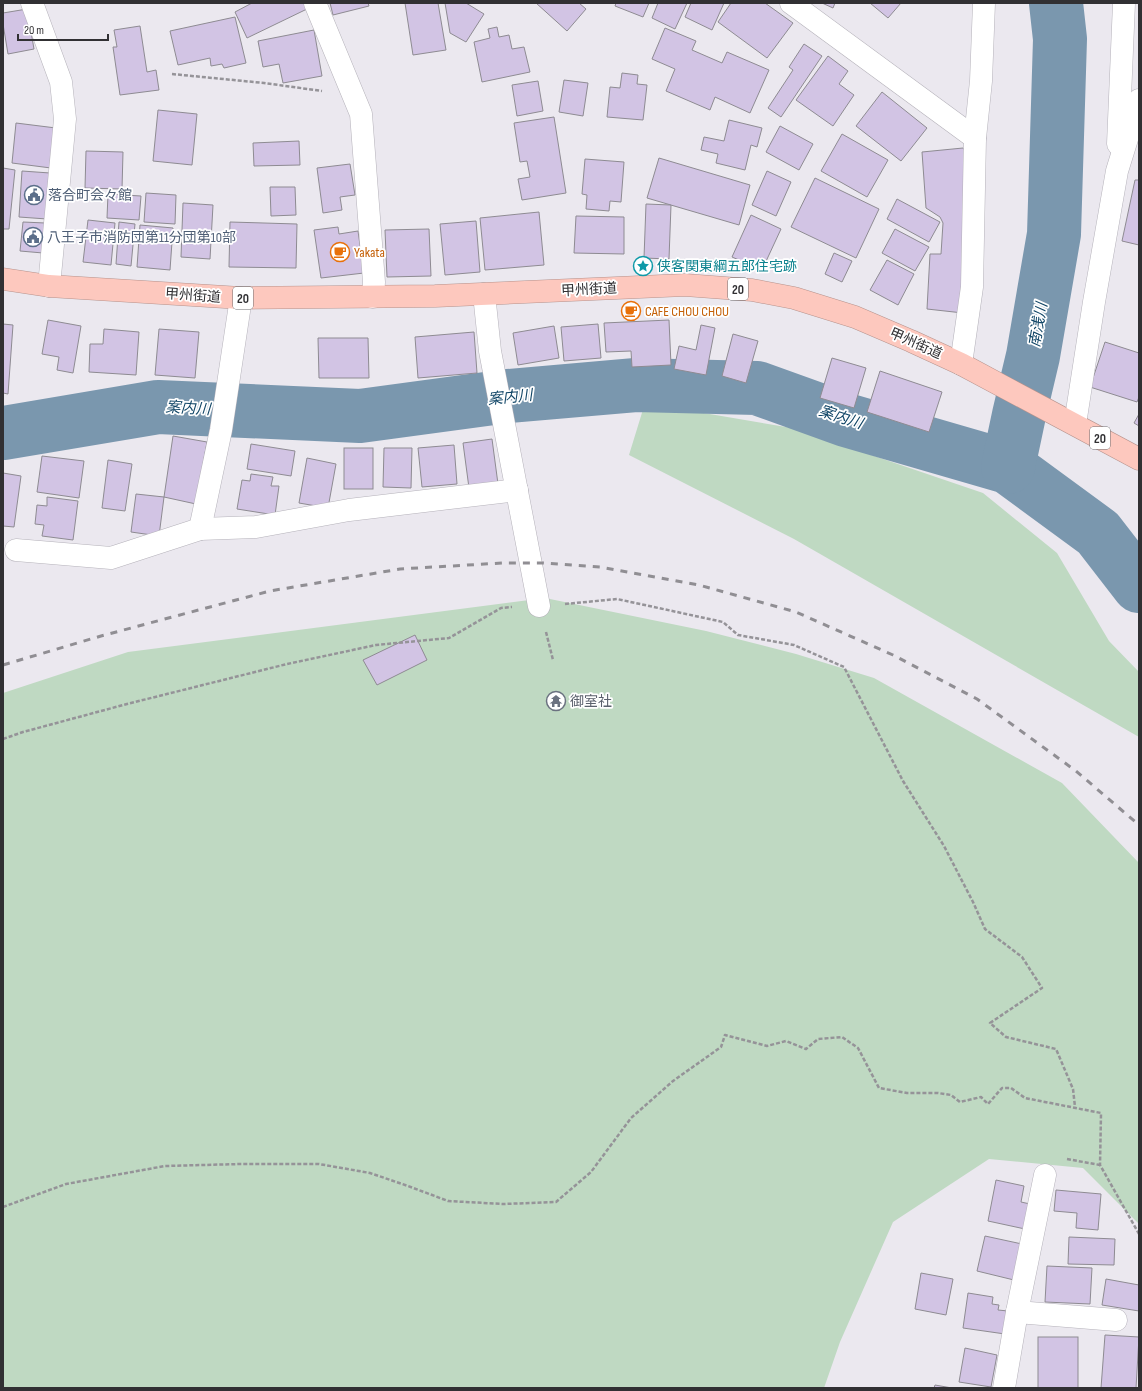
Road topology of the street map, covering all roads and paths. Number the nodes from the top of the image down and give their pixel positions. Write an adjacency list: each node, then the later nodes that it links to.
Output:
1 (32, 3): 12 (street)
2 (315, 3): 7 (street)
3 (791, 3): 9 (street)
4 (984, 3): 9 (street)
5 (1124, 3): 10 (street)
6 (172, 74): 7 (path)
7 (352, 95): 14 (street)
8 (1139, 100): 10 (street)
9 (975, 138): 16 (street)
10 (1117, 171): 17 (street)
11 (3, 279): 12 (highway, 甲州街道 / 20)
12 (49, 286): 15 (highway, 甲州街道 / 20)
13 (484, 294): 14 (highway, 甲州街道 / 20); 16 (highway, 甲州街道 / 20); 19 (street)
14 (373, 297): 15 (highway, 甲州街道 / 20)
15 (240, 298): 20 (street)
16 (969, 368): 17 (highway, 甲州街道 / 20)
17 (1068, 421): 18 (highway, 甲州街道 / 20)
18 (1139, 459)
19 (517, 490): 20 (street); 22 (street)
20 (200, 529): 21 (street)
21 (16, 550)
22 (539, 606): 23 (path); 24 (path)
23 (3, 740)
24 (1075, 1107): 26 (path); 27 (path)
25 (1044, 1175): 28 (street)
26 (3, 1207)
27 (1139, 1234)
28 (1017, 1312): 29 (street); 30 (street)
29 (1116, 1320)
30 (1004, 1388)

